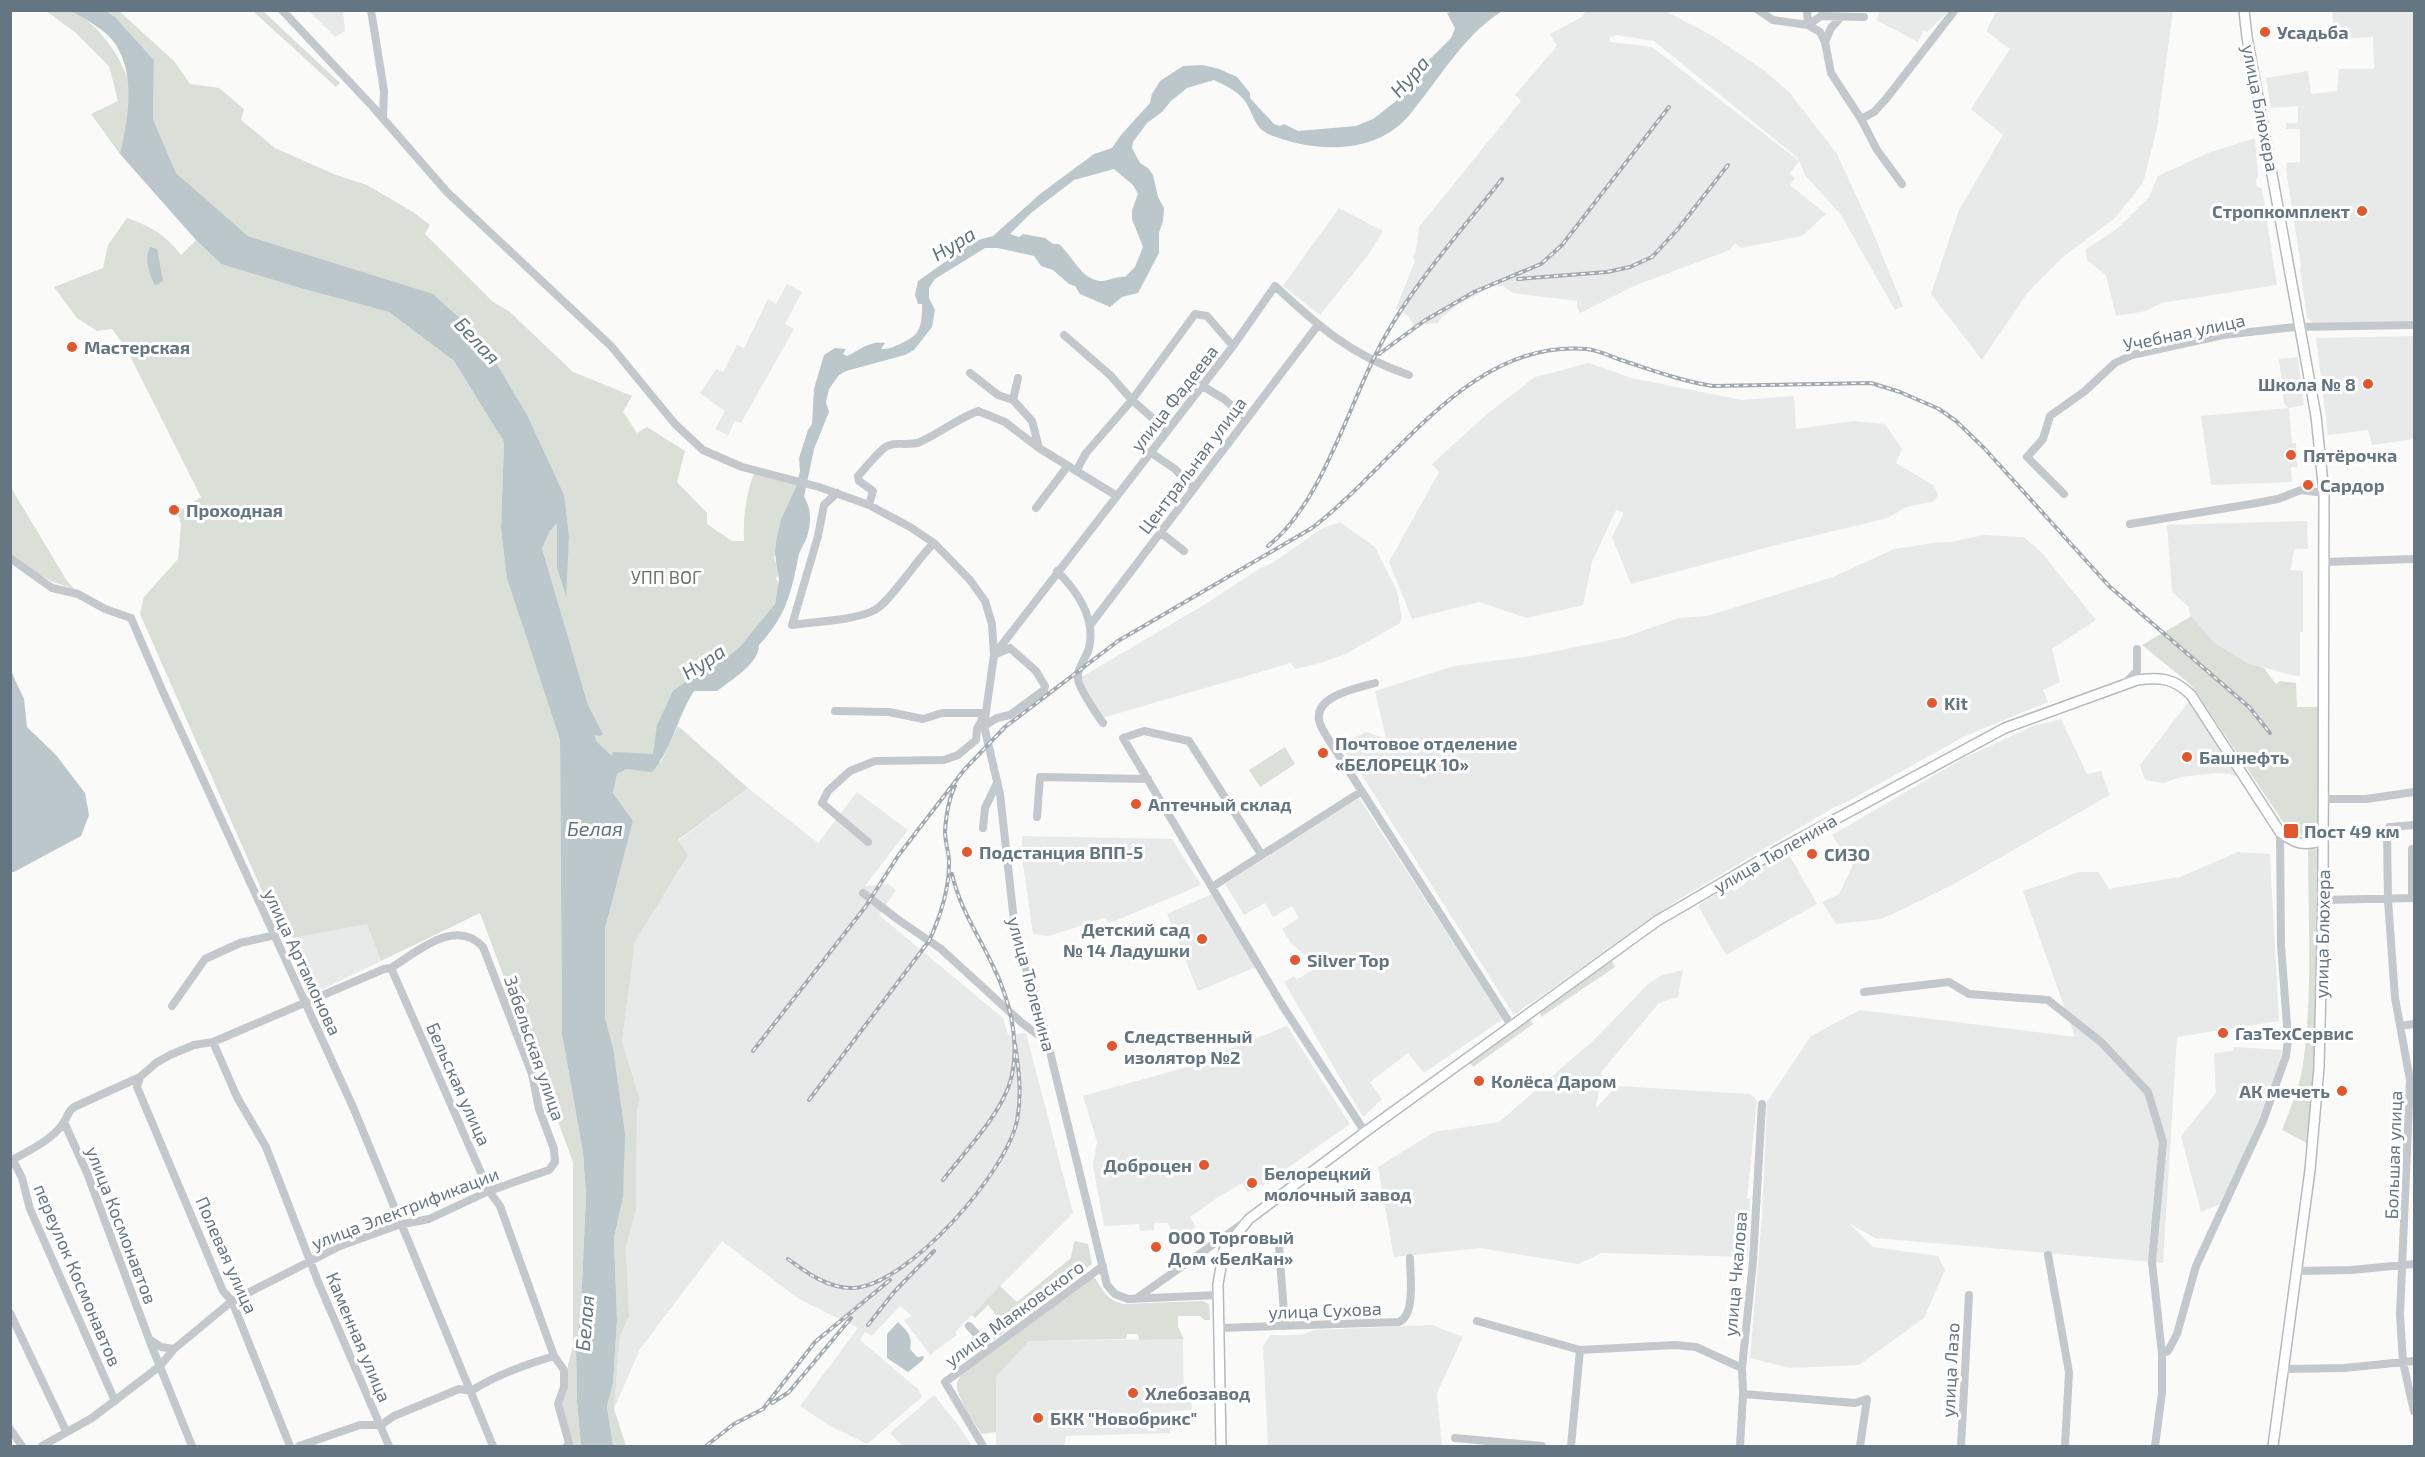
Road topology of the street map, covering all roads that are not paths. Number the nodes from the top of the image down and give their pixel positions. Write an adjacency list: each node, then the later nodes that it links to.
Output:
1 (282, 10): 11 (street, улица Тюленина)
2 (371, 10): 11 (street)
3 (1758, 10): 9 (street)
4 (1807, 10): 9 (street)
5 (1955, 10): 12 (street)
6 (2244, 10): 16 (main road, улица Блюхера)
7 (1841, 17): 8 (street); 9 (street); 10 (street)
8 (1864, 17)
9 (1808, 25): 10 (street)
10 (1826, 42): 12 (street)
11 (383, 118): 32 (street, улица Тюленина)
12 (1862, 119): 13 (street)
13 (1902, 184)
14 (1318, 325): 18 (street, улица Фадеева); 20 (street, улица Фадеева); 25 (street, Центральная улица)
15 (2415, 325): 16 (street)
16 (2301, 326): 33 (main road, улица Блюхера); 34 (street, Учебная улица)
17 (1064, 335): 24 (street)
18 (1233, 346): 22 (street, улица Фадеева); 24 (street)
19 (970, 373): 23 (street)
20 (1409, 375)
21 (1018, 378): 23 (street)
22 (1201, 385): 25 (street); 26 (street, улица Фадеева)
23 (1013, 400): 27 (street)
24 (1132, 400): 26 (street); 30 (street)
25 (1246, 418): 31 (street, Центральная улица)
26 (1166, 430): 28 (street, улица Фадеева)
27 (1039, 448): 29 (street); 36 (street)
28 (1150, 452): 31 (street); 35 (street, улица Фадеева)
29 (1067, 467): 30 (street); 37 (street)
30 (1076, 471): 35 (street)
31 (1193, 488): 39 (street, Центральная улица)
32 (837, 493): 36 (street, улица Тюленина); 40 (street)
33 (2324, 493): 38 (street); 44 (main road, улица Блюхера)
34 (2064, 494)
35 (1117, 496): 45 (street, улица Фадеева)
36 (869, 505): 40 (street, улица Тюленина)
37 (1036, 508)
38 (2130, 524)
39 (1160, 532): 41 (street); 46 (street, Центральная улица)
40 (934, 543): 48 (street, улица Тюленина)
41 (1184, 551)
42 (10, 558): 73 (street, улица Артамонова)
43 (2415, 559): 44 (street)
44 (2324, 562): 59 (main road, улица Блюхера)
45 (1057, 571): 46 (street); 48 (street, улица Фадеева)
46 (1091, 624): 53 (street)
47 (2137, 649): 50 (street)
48 (994, 655): 52 (street, улица Тюленина); 54 (street)
49 (1376, 683): 57 (street)
50 (2122, 686): 63 (main road, улица Тюленина); 79 (main road, улица Тюленина)
51 (835, 711): 52 (street)
52 (986, 713): 54 (street, улица Тюленина); 65 (street)
53 (1103, 723)
54 (984, 726): 56 (street, улица Тюленина)
55 (1148, 779): 60 (street); 67 (street); 68 (street)
56 (997, 783): 62 (street); 82 (street, улица Тюленина)
57 (1362, 791): 67 (street); 79 (street)
58 (2415, 792): 59 (street)
59 (2323, 799): 64 (main road, улица Блюхера)
60 (1037, 818)
61 (2415, 825): 72 (street, Большая улица)
62 (983, 828)
63 (2280, 832): 64 (main road); 115 (street)
64 (2322, 841): 71 (main road, улица Блюхера)
65 (868, 842)
66 (2415, 849): 70 (street)
67 (1261, 854): 68 (street)
68 (1212, 886): 86 (street)
69 (863, 893): 82 (street)
70 (2413, 898): 72 (street)
71 (2324, 900): 72 (street); 101 (main road, улица Блюхера)
72 (2388, 900): 80 (street, Большая улица)
73 (275, 935): 76 (street, улица Артамонова); 77 (street)
74 (391, 968): 76 (street); 88 (street, Забельская улица); 89 (street, Бельская улица)
75 (1864, 992): 115 (street)
76 (306, 1003): 81 (street); 91 (street, улица Артамонова)
77 (172, 1006)
78 (2415, 1024): 80 (street)
79 (1511, 1025): 86 (main road, улица Тюленина)
80 (2400, 1026): 99 (street, Большая улица)
81 (213, 1042): 83 (street); 97 (street, Каменная улица)
82 (1048, 1042): 100 (street, улица Тюленина)
83 (140, 1077): 85 (street); 105 (street, Полевая улица)
84 (1762, 1104): 120 (street, улица Чкалова)
85 (64, 1122): 87 (street); 111 (street, улица Космонавтов)
86 (1365, 1132): 90 (main road, улица Тюленина)
87 (12, 1161): 124 (street, переулок Космонавтов)
88 (549, 1170): 89 (street, улица Электрификации)
89 (489, 1191): 91 (street, улица Электрификации); 116 (street, Бельская улица)
90 (1249, 1219): 93 (street, улица Тюленина); 94 (main road, улица Тюленина)
91 (402, 1224): 97 (street, улица Электрификации); 122 (street, улица Артамонова)
92 (1279, 1247): 109 (street)
93 (1201, 1253): 94 (street); 104 (street, улица Тюленина)
94 (1222, 1255): 102 (main road, улица Тюленина)
95 (2049, 1255): 145 (street)
96 (1410, 1258): 109 (street, улица Сухова)
97 (310, 1260): 105 (street, улица Электрификации); 126 (street, Каменная улица)
98 (2415, 1264): 99 (street)
99 (2404, 1265): 101 (street); 118 (street, Большая улица)
100 (1102, 1266): 104 (street, улица Тюленина); 113 (street, улица Маяковского)
101 (2296, 1271): 121 (main road, улица Блюхера)
102 (1218, 1295): 104 (street, улица Тюленина); 110 (main road, улица Тюленина)
103 (1969, 1295): 144 (street, улица Лазо)
104 (1135, 1299)
105 (232, 1301): 112 (street, улица Электрификации); 133 (street, Полевая улица)
106 (10, 1313): 128 (street)
107 (1477, 1321): 114 (street)
108 (969, 1326): 113 (street)
109 (1285, 1326): 110 (street, улица Сухова)
110 (1219, 1329): 139 (main road, улица Тюленина)
111 (149, 1339): 112 (street); 119 (street, улица Космонавтов)
112 (174, 1349): 119 (street, улица Электрификации)
113 (990, 1349): 138 (street, улица Маяковского)
114 (1580, 1350): 120 (street); 141 (street)
115 (2162, 1354): 146 (street)
116 (555, 1356): 122 (street); 137 (street, Бельская улица)
117 (2415, 1361): 118 (street)
118 (2403, 1362): 121 (street); 125 (street, Большая улица)
119 (160, 1366): 124 (street, улица Электрификации); 132 (street, улица Космонавтов)
120 (1742, 1368): 123 (street, улица Чкалова)
121 (2283, 1369): 147 (main road, улица Блюхера)
122 (471, 1391): 126 (street); 136 (street, улица Артамонова)
123 (1743, 1394): 142 (street, улица Чкалова); 143 (street)
124 (115, 1401): 128 (street, улица Электрификации)
125 (2415, 1411)
126 (381, 1425): 134 (street); 135 (street, Каменная улица)
127 (10, 1429): 130 (street)
128 (66, 1431): 131 (street, улица Электрификации)
129 (1455, 1438): 140 (street)
130 (22, 1446)
131 (42, 1446)
132 (192, 1446)
133 (290, 1446)
134 (299, 1446)
135 (389, 1446)
136 (493, 1446)
137 (567, 1446)
138 (983, 1446)
139 (1221, 1446)
140 (1542, 1446)
141 (1571, 1446)
142 (1740, 1446)
143 (1860, 1446)
144 (1961, 1446)
145 (2065, 1446)
146 (2156, 1446)
147 (2272, 1446)

